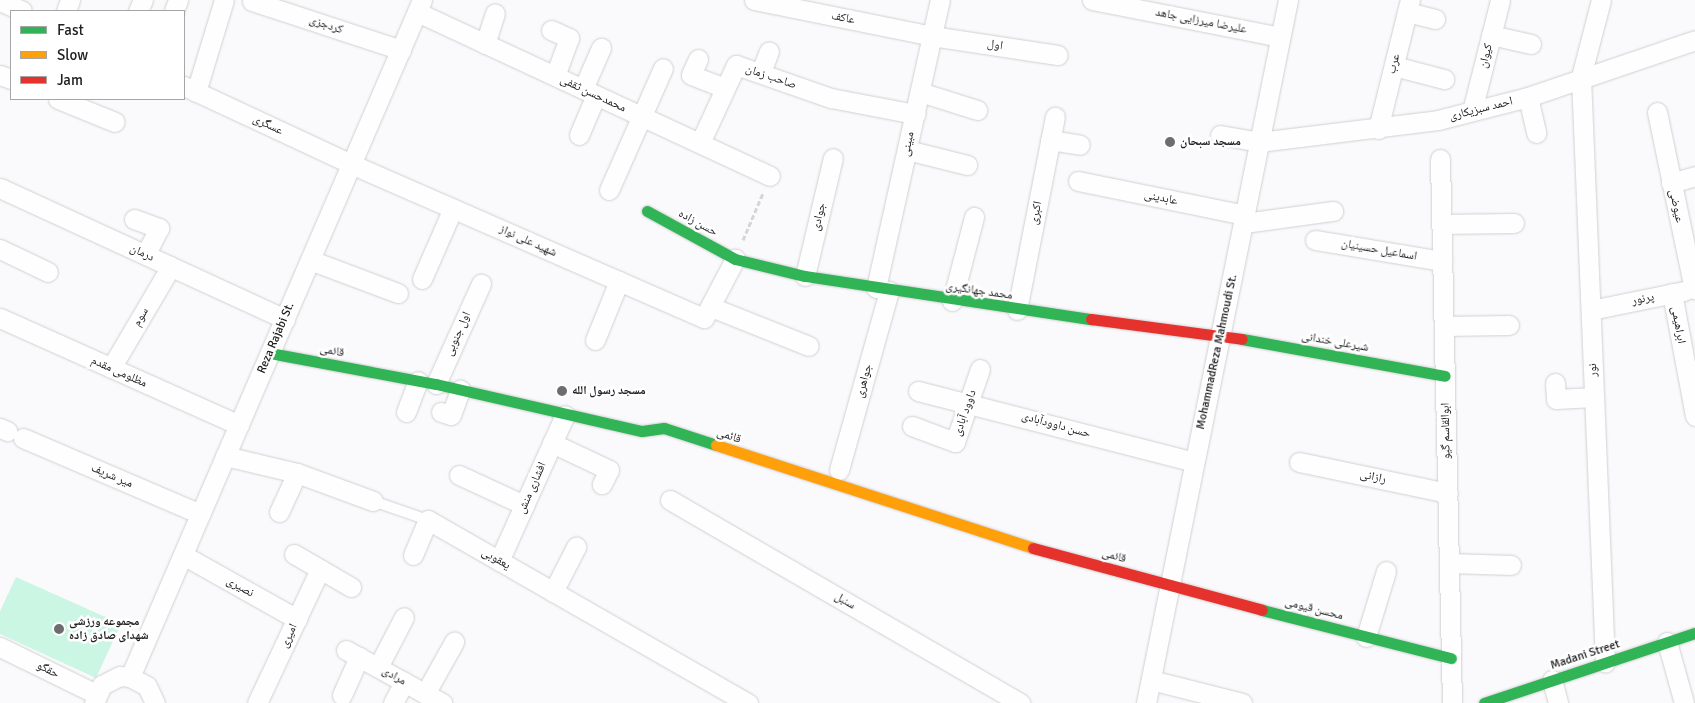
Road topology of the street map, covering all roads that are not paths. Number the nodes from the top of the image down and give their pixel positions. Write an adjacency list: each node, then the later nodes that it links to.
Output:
1 (224, 0): 35 (street)
2 (754, 0): 18 (street, عاکف)
3 (940, 0): 18 (street, مبینی)
4 (1092, 0): 19 (street, علیرضا میرزایی جاهد)
5 (1288, 0): 19 (street, MohammadReza Mahmoudi St.)
6 (1500, 0): 17 (street, کیوان)
7 (1601, 0): 32 (street, نور)
8 (0, 1): 13 (street)
9 (252, 1): 10 (street, کردجزی)
10 (279, 5): 24 (street, کردجزی)
11 (419, 6): 21 (street, محمدحسن ثقفی); 24 (street, Reza Rajabi St.)
12 (1409, 6): 15 (street); 28 (street, عرب)
13 (20, 10)
14 (495, 14): 21 (street)
15 (1435, 19)
16 (551, 30): 31 (street)
17 (1491, 35): 22 (street); 41 (street, کیوان)
18 (932, 36): 26 (street, اول); 37 (street, مبینی)
19 (1280, 37): 52 (street, MohammadReza Mahmoudi St.)
20 (1695, 40): 32 (street, احمد سبزیکاری)
21 (484, 44): 31 (street, محمدحسن ثقفی)
22 (1531, 44)
23 (601, 48): 36 (street)
24 (400, 50): 58 (street, Reza Rajabi St.)
25 (769, 51): 30 (street)
26 (1058, 55)
27 (698, 59): 34 (street)
28 (1394, 66): 33 (street); 47 (street, عرب)
29 (663, 68): 44 (street)
30 (761, 72): 34 (street, صاحب زمان); 43 (street, صاحب زمان)
31 (555, 76): 36 (street, محمدحسن ثقفی)
32 (1581, 77): 38 (street, احمد سبزیکاری); 92 (street, نور)
33 (1444, 79)
34 (725, 88): 53 (street, صاحب زمان)
35 (190, 89): 58 (street, عسگری)
36 (590, 92): 44 (street, محمدحسن ثقفی); 49 (street)
37 (920, 92): 40 (street); 43 (street, مبینی)
38 (1528, 97): 41 (street, احمد سبزیکاری); 48 (street)
39 (61, 100): 46 (street)
40 (977, 110)
41 (1472, 111): 47 (street, احمد سبزیکاری)
42 (1657, 112): 63 (street, عیوضی)
43 (915, 114): 55 (street, مبینی)
44 (641, 116): 53 (street, محمدحسن ثقفی); 65 (street)
45 (1055, 117): 51 (street, اکبری)
46 (114, 122)
47 (1378, 129): 52 (street, احمد سبزیکاری)
48 (1536, 133)
49 (579, 135)
50 (1220, 135): 52 (street, احمد سبزیکاری)
51 (1050, 140): 54 (street); 91 (street, اکبری)
52 (1259, 142): 71 (street, MohammadReza Mahmoudi St.)
53 (700, 143): 60 (street, محمدحسن ثقفی)
54 (1080, 146)
55 (907, 150): 59 (street); 87 (street, مبینی)
56 (833, 158): 82 (street, جوادی)
57 (1440, 159): 73 (street, ابوالقاسم گیو)
58 (352, 164): 66 (street, شهید علی نواز); 78 (street, Reza Rajabi St.)
59 (967, 165)
60 (770, 176)
61 (1695, 176): 63 (street)
62 (1078, 181): 71 (street, عابدینی)
63 (1672, 183): 86 (street, عیوضی)
64 (0, 188): 76 (street, درمان)
65 (608, 190)
66 (453, 208): 83 (street); 84 (street, شهید علی نواز)
67 (648, 211): 77 (street, حسن زاده)
68 (1333, 211): 71 (street, عابدینی)
69 (974, 217): 90 (street)
70 (134, 219): 76 (street)
71 (1244, 219): 98 (street, MohammadReza Mahmoudi St.)
72 (1514, 223): 73 (street)
73 (1441, 224): 79 (street, ابوالقاسم گیو)
74 (1315, 240): 79 (street, اسماعیل حسینیان)
75 (0, 249): 81 (street)
76 (145, 254): 80 (street, درمان)
77 (735, 259): 82 (street, محمد جهانگیری); 93 (street)
78 (310, 260): 88 (street); 95 (street, Reza Rajabi St.)
79 (1442, 261): 97 (street, ابوالقاسم گیو)
80 (171, 266): 95 (street, درمان); 102 (street, سوم)
81 (48, 272)
82 (805, 276): 87 (street, محمد جهانگیری)
83 (422, 279)
84 (620, 281): 93 (street, شهید علی نواز); 99 (street)
85 (481, 284): 105 (street, اول جنوبی)
86 (1694, 289): 89 (street, پرنور)
87 (882, 290): 90 (street, محمد جهانگیری); 122 (street, جواهری)
88 (398, 293)
89 (1672, 293): 92 (street, پرنور); 114 (street, ابراهیمی)
90 (952, 301): 91 (street, محمد جهانگیری)
91 (1017, 310): 98 (street, محمد جهانگیری)
92 (1591, 310): 109 (street, نور)
93 (707, 313): 100 (street, شهید علی نواز)
94 (0, 318): 102 (street, مظلومی مقدم)
95 (285, 319): 101 (street, Reza Rajabi St.)
96 (1509, 325): 97 (street)
97 (1444, 326): 104 (street, ابوالقاسم گیو)
98 (1220, 335): 104 (street, شیرعلی خندانی); 120 (street, MohammadReza Mahmoudi St.)
99 (595, 340)
100 (809, 346)
101 (270, 353): 105 (street, قائمی); 115 (street, Reza Rajabi St.)
102 (111, 368): 115 (street, مظلومی مقدم)
103 (980, 369): 110 (street, داوود آبادی)
104 (1445, 376): 126 (street, ابوالقاسم گیو)
105 (427, 383): 107 (street, قائمی); 111 (street, اول جنوبی)
106 (1555, 383): 109 (street)
107 (460, 390): 112 (street); 113 (street, قائمی)
108 (918, 391): 110 (street, حسن داوودآبادی)
109 (1594, 396): 153 (street, نور)
110 (968, 402): 116 (street, داوود آبادی); 120 (street, حسن داوودآبادی)
111 (406, 412)
112 (440, 412)
113 (565, 415): 118 (street, افشاری منش); 142 (street, قائمی)
114 (1695, 416)
115 (239, 425): 119 (street, Reza Rajabi St.)
116 (912, 426)
117 (10, 432): 131 (street, میر شریف)
118 (552, 443): 125 (street); 129 (street, افشاری منش)
119 (225, 456): 123 (street, یعقوبی); 131 (street, Reza Rajabi St.)
120 (1194, 462): 142 (street, MohammadReza Mahmoudi St.)
121 (1299, 462): 126 (street, رازانی)
122 (839, 470)
123 (296, 473): 128 (street, یعقوبی); 130 (street)
124 (459, 475): 129 (street)
125 (602, 484)
126 (1448, 493): 138 (street, ابوالقاسم گیو)
127 (670, 500): 166 (street, سنبل)
128 (373, 501): 132 (lane, یعقوبی)
129 (524, 505): 137 (street, افشاری منش)
130 (279, 512)
131 (200, 514): 135 (street, Reza Rajabi St.)
132 (428, 520): 136 (street); 137 (street, یعقوبی)
133 (576, 547): 144 (street)
134 (294, 554): 140 (street)
135 (183, 555): 146 (street, نصیری); 155 (street, Reza Rajabi St.)
136 (412, 555)
137 (499, 560): 144 (street, یعقوبی)
138 (1449, 563): 139 (street); 152 (street, ابوالقاسم گیو)
139 (1511, 565)
140 (320, 570): 143 (street); 146 (street, امیری)
141 (1386, 571): 148 (street)
142 (1169, 586): 148 (street, محسن قیومی); 156 (street, MohammadReza Mahmoudi St.)
143 (351, 587)
144 (553, 592): 165 (street, یعقوبی)
145 (404, 617): 154 (street)
146 (297, 618): 163 (street, امیری)
147 (1695, 633): 150 (street, Madani Street)
148 (1366, 637): 152 (street, محسن قیومی)
149 (454, 642): 161 (street)
150 (1667, 642): 153 (street, Madani Street); 172 (street)
151 (0, 646): 160 (street, حقگو)
152 (1452, 658): 169 (street, ابوالقاسم گیو)
153 (1605, 663): 157 (street, Madani Street)
154 (378, 668): 158 (street, مرادی); 159 (street, مرادی)
155 (130, 677): 160 (street); 162 (street)
156 (1150, 680): 167 (street, MohammadReza Mahmoudi St.); 168 (street)
157 (1552, 680): 170 (street, Madani Street); 171 (street)
158 (404, 682): 161 (street, مرادی); 164 (street)
159 (342, 695)
160 (95, 698)
161 (433, 698)
162 (155, 703)
163 (257, 703)
164 (393, 703)
165 (748, 703)
166 (1020, 703)
167 (1146, 703)
168 (1242, 703)
169 (1452, 703)
170 (1484, 703)
171 (1558, 703)
172 (1684, 703)

